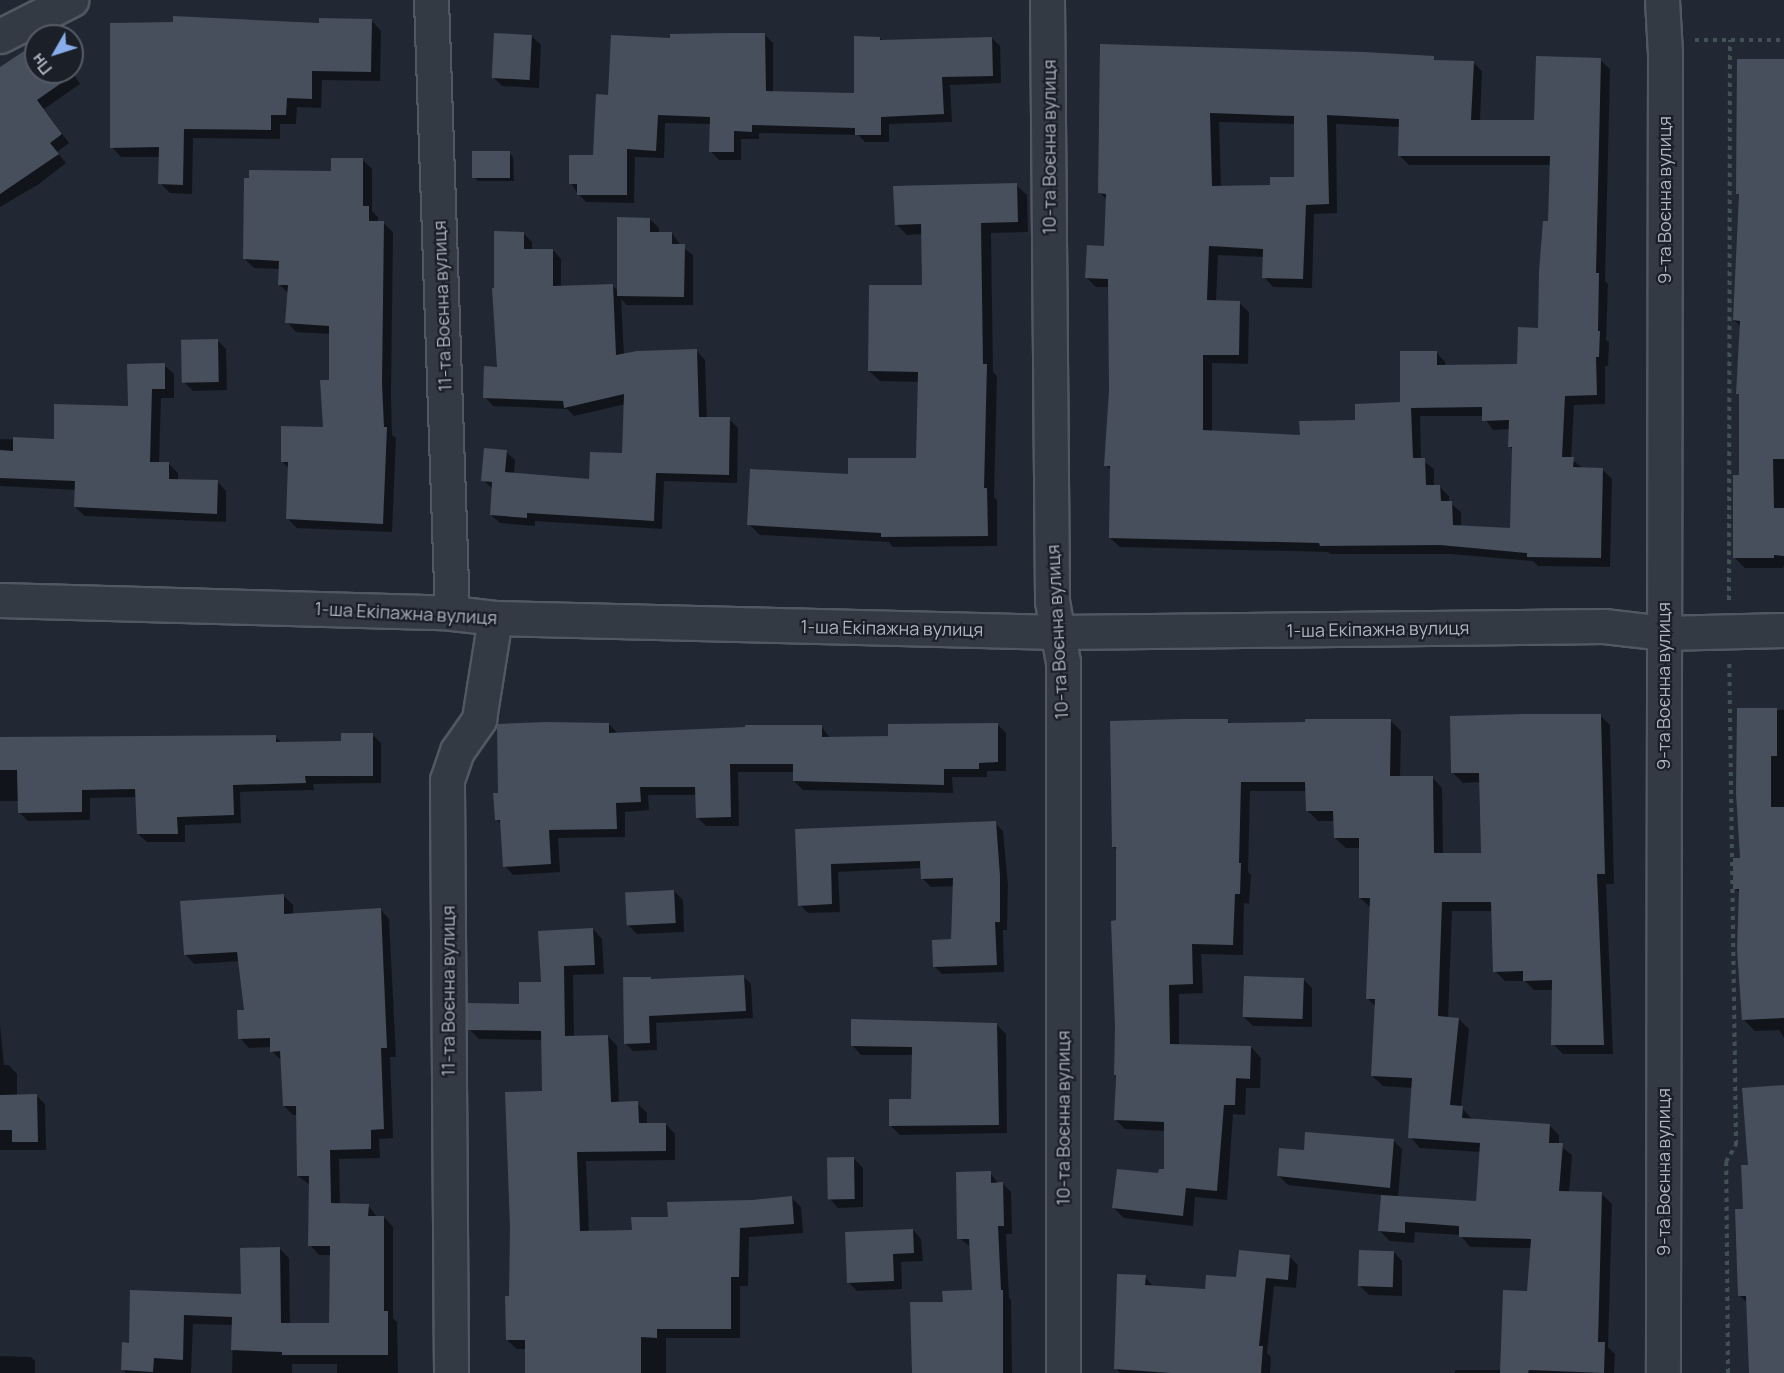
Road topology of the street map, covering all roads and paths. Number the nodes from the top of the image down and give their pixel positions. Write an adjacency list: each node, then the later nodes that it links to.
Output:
1 (71, 0): 5 (street)
2 (431, 0): 10 (street, 11-та Воєнна вулиця)
3 (1047, 0): 14 (street, 10-та Воєнна вулиця)
4 (1662, 0): 8 (street, 9-та Воєнна вулиця)
5 (0, 36)
6 (1730, 40): 7 (path); 8 (path); 13 (path)
7 (1784, 40)
8 (1664, 41): 15 (street, 9-та Воєнна вулиця)
9 (0, 600): 10 (street, 1-ша Екіпажна вулиця)
10 (452, 613): 11 (street, 1-ша Екіпажна вулиця)
11 (495, 618): 14 (street, 1-ша Екіпажна вулиця); 16 (street, 11-та Воєнна вулиця)
12 (1784, 630): 13 (street, 1-ша Екіпажна вулиця)
13 (1729, 631): 15 (street, 1-ша Екіпажна вулиця); 19 (path)
14 (1058, 632): 15 (street, 1-ша Екіпажна вулиця); 17 (street, 10-та Воєнна вулиця)
15 (1663, 633): 18 (street, 9-та Воєнна вулиця)
16 (451, 1373)
17 (1063, 1373)
18 (1663, 1373)
19 (1728, 1373)

